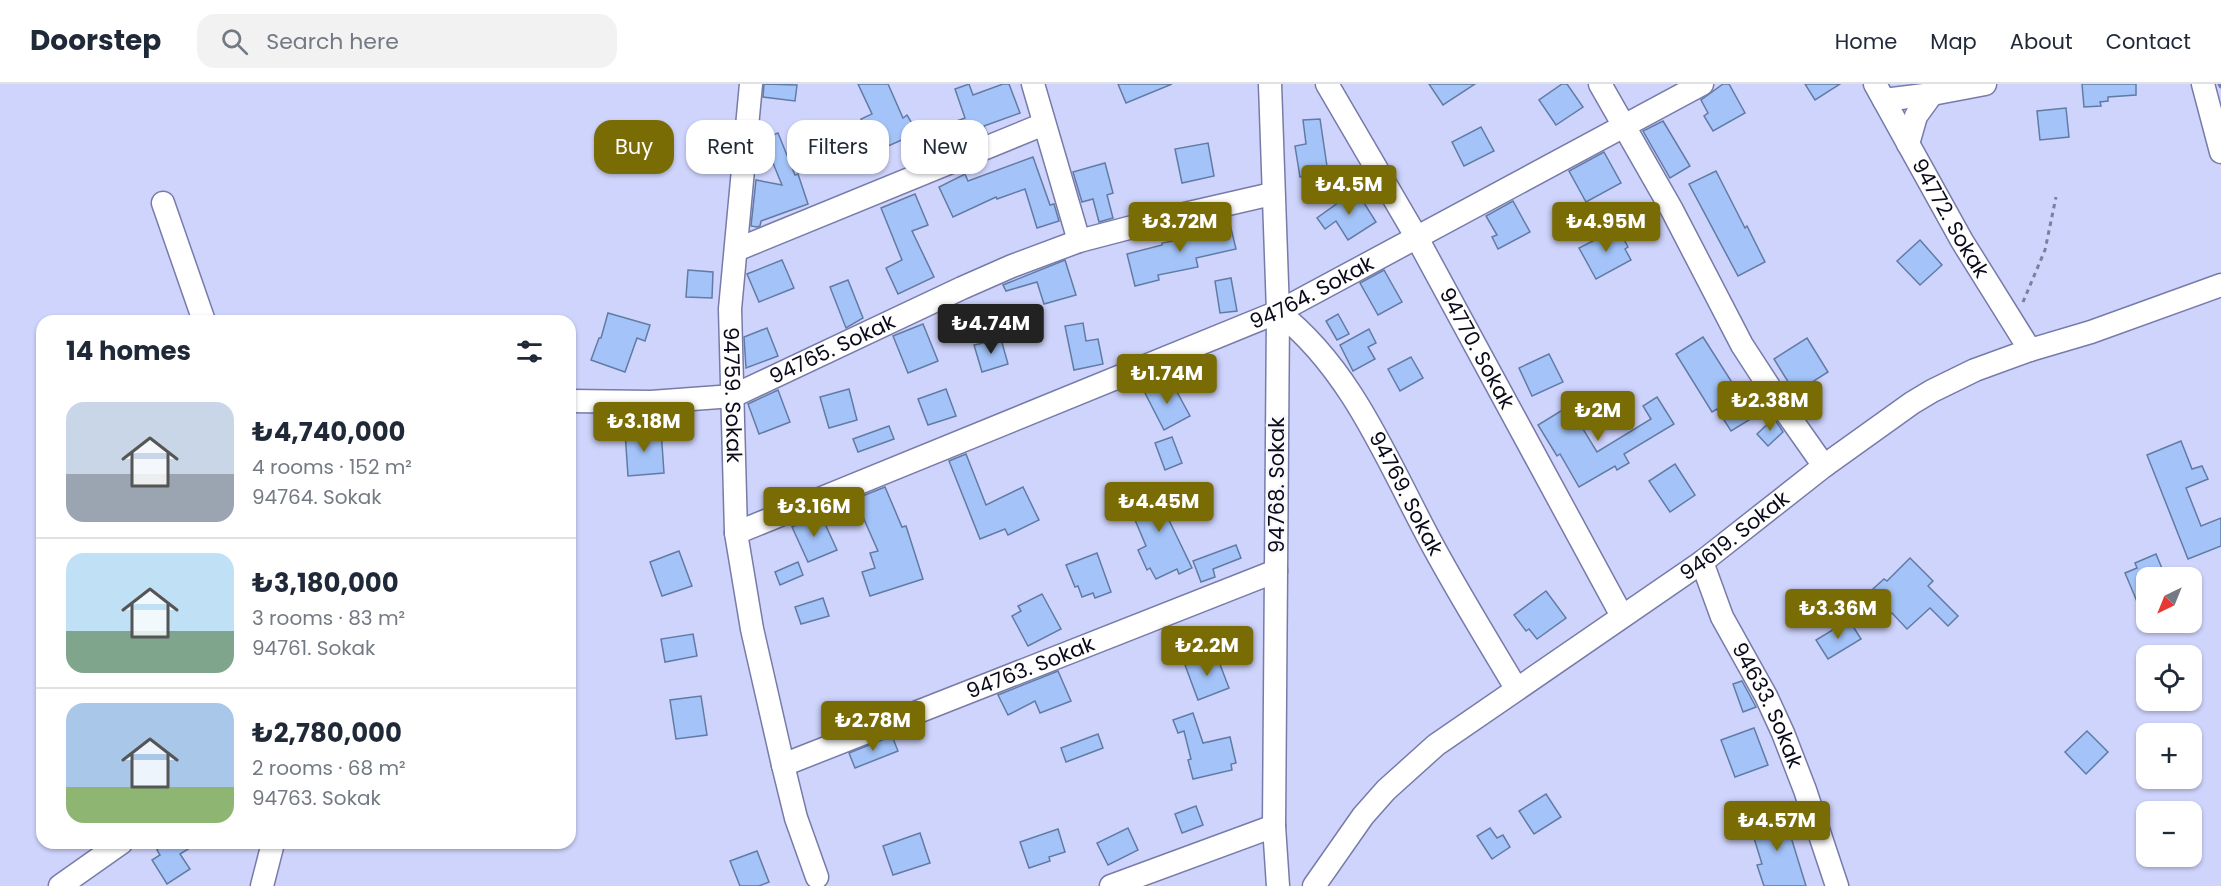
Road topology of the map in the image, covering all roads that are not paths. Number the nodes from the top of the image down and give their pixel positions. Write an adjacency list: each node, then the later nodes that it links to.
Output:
1 (751, 84): 19 (street, 94759. Sokak)
2 (1033, 84): 11 (street)
3 (1270, 84): 15 (street, 94768. Sokak)
4 (1327, 84): 17 (street, 94770. Sokak)
5 (1600, 84): 12 (street)
6 (1702, 84): 12 (street, 94764. Sokak)
7 (1985, 84): 10 (street)
8 (2203, 84): 14 (street)
9 (1879, 92): 10 (street); 13 (street, 94772. Sokak)
10 (1932, 94): 13 (street)
11 (1044, 124): 18 (street); 19 (street)
12 (1624, 126): 17 (street, 94764. Sokak); 26 (street)
13 (1908, 144): 23 (street, 94772. Sokak)
14 (2221, 152)
15 (1272, 194): 18 (street, 94765. Sokak); 21 (street, 94768. Sokak)
16 (163, 203): 22 (street)
17 (1416, 238): 21 (street, 94764. Sokak); 30 (street, 94770. Sokak)
18 (1080, 241): 24 (street, 94765. Sokak)
19 (736, 250): 24 (street, 94759. Sokak)
20 (2221, 285): 23 (street, 94619. Sokak)
21 (1278, 312): 27 (street, 94764. Sokak); 29 (street, 94768. Sokak); 31 (street, 94769. Sokak)
22 (202, 315)
23 (2030, 350): 26 (street, 94619. Sokak)
24 (732, 396): 25 (street); 27 (street, 94759. Sokak)
25 (576, 401)
26 (1824, 466): 28 (street, 94619. Sokak)
27 (736, 533): 32 (street, 94759. Sokak)
28 (1702, 562): 30 (street, 94619. Sokak); 42 (street, 94633. Sokak)
29 (1276, 571): 32 (street, 94763. Sokak); 33 (street, 94768. Sokak)
30 (1622, 616): 31 (street, 94619. Sokak)
31 (1516, 688): 41 (street, 94619. Sokak)
32 (783, 765): 36 (street, 94759. Sokak)
33 (1274, 826): 39 (street); 40 (street, 94768. Sokak)
34 (112, 849): 37 (street)
35 (271, 849): 38 (street)
36 (816, 883)
37 (60, 886)
38 (262, 886)
39 (1111, 886)
40 (1278, 886)
41 (1314, 886)
42 (1837, 886)

